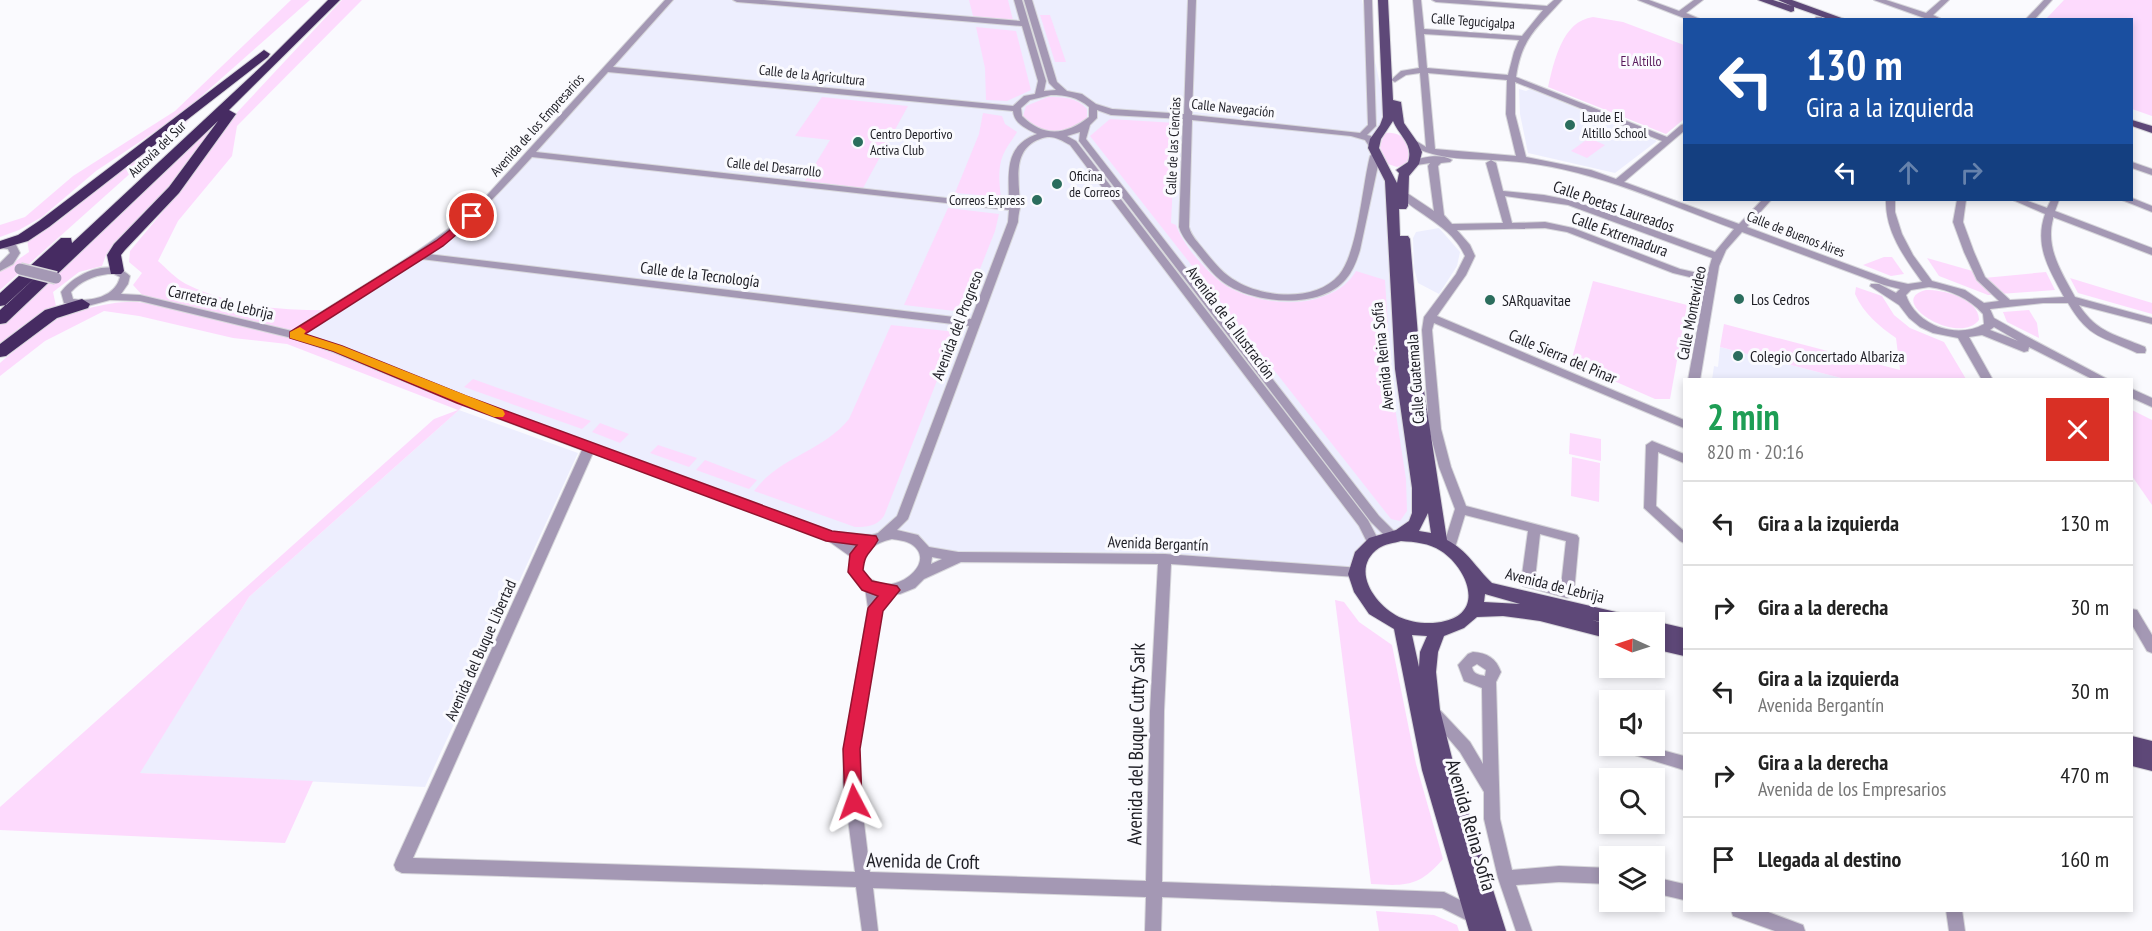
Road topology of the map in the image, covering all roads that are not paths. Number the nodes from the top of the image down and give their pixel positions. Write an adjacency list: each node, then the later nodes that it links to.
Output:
1 (319, 0): 33 (highway, Autovía del Sur)
2 (334, 0): 33 (highway, Autovía del Sur)
3 (669, 0): 34 (street, Avenida de los Empresarios)
4 (737, 0): 30 (street)
5 (1018, 0): 30 (street)
6 (1028, 0): 38 (street)
7 (1192, 0): 46 (street, Calle de las Ciencias)
8 (1368, 0): 40 (street)
9 (1383, 0): 44 (main road)
10 (1391, 0): 37 (main road)
11 (1417, 0): 31 (street)
12 (1436, 0): 22 (street)
13 (1558, 0): 22 (street)
14 (1642, 0): 23 (street)
15 (1699, 0): 23 (street)
16 (1763, 0): 26 (main road)
17 (1784, 0): 27 (main road)
18 (1878, 0): 21 (street)
19 (1945, 0): 24 (street)
20 (2048, 0): 29 (street)
21 (1896, 2): 24 (street)
22 (1549, 8): 32 (street)
23 (1681, 13): 25 (street)
24 (1928, 16): 28 (street)
25 (1693, 18)
26 (1816, 18)
27 (1836, 18)
28 (1934, 18)
29 (2031, 18)
30 (1025, 24): 39 (street)
31 (1420, 31): 32 (street, Calle Tegucigalpa); 35 (street)
32 (1523, 38): 36 (street)
33 (267, 60): 84 (highway); 90 (highway); 101 (highway, Autovía del Sur); 106 (highway, Autovía del Sur)
34 (606, 69): 42 (street, Calle de la Agricultura); 61 (street, Avenida de los Empresarios)
35 (1424, 70): 36 (street); 37 (street); 60 (street)
36 (1511, 78): 58 (street); 64 (street)
37 (1395, 80): 57 (main road)
38 (1064, 92): 39 (street); 41 (street, Calle Navegación)
39 (1039, 94): 42 (street)
40 (1371, 100): 44 (street); 55 (street)
41 (1093, 106): 43 (street, Calle Navegación); 47 (street)
42 (1016, 109): 50 (street)
43 (1111, 112): 46 (street, Calle Navegación); 47 (street, Calle Navegación)
44 (1388, 113): 53 (main road)
45 (2133, 115): 48 (main road)
46 (1189, 117): 54 (street, Calle Navegación); 62 (street, Calle de las Ciencias)
47 (1090, 122): 56 (street, Calle Navegación); 130 (street, Avenida de la Ilustración)
48 (2152, 122)
49 (2133, 123): 52 (main road)
50 (1026, 127): 56 (street); 59 (street, Avenida del Progreso)
51 (1683, 128): 58 (street)
52 (2152, 130)
53 (1382, 131): 55 (street); 57 (main road); 62 (main road)
54 (1352, 133): 55 (street); 62 (street)
55 (1364, 133)
56 (1049, 134): 59 (street); 135 (street, Avenida de la Ilustración)
57 (1410, 137): 60 (street); 66 (main road)
58 (1668, 140): 69 (street)
59 (1026, 141): 78 (street, Avenida del Progreso)
60 (1431, 151): 64 (street, Calle de Buenos Aires)
61 (530, 154): 78 (street, Calle del Desarrollo); 86 (street, Avenida de los Empresarios)
62 (1377, 156): 66 (main road); 130 (main road, Avenida Reina Sofía)
63 (1442, 159): 65 (street, Calle de Buenos Aires); 66 (street, Calle de Buenos Aires); 81 (street, Calle Guatemala)
64 (1522, 159): 69 (street, Calle de Buenos Aires)
65 (1491, 163): 71 (street); 83 (street, Calle de Buenos Aires)
66 (1412, 165): 70 (main road, Avenida Reina Sofía)
67 (2133, 165): 68 (street)
68 (2152, 172)
69 (1618, 182): 83 (street, Calle de Buenos Aires)
70 (1401, 193): 81 (street); 136 (main road, Avenida Reina Sofía)
71 (1498, 193): 82 (street); 87 (street, Calle Poetas Laureados)
72 (1766, 201): 83 (street, Calle Montevideo)
73 (1890, 201): 94 (street)
74 (1962, 201): 103 (street)
75 (2020, 201): 80 (street)
76 (2055, 201): 80 (street)
77 (2130, 201): 79 (street)
78 (1015, 208): 110 (street, Avenida del Progreso)
79 (2152, 209)
80 (2050, 213): 85 (street); 100 (street)
81 (1446, 225): 82 (street, Calle Extremadura); 107 (street, Calle Guatemala)
82 (1508, 225): 93 (street, Calle Extremadura)
83 (1738, 230): 87 (street, Calle Montevideo); 96 (street, Calle de Buenos Aires); 102 (street, Calle de Buenos Aires)
84 (2, 245): 88 (street)
85 (2152, 252)
86 (421, 256): 110 (street, Calle de la Tecnología); 112 (street, Avenida de los Empresarios)
87 (1718, 256): 93 (street, Calle Montevideo)
88 (16, 265): 89 (street); 92 (street, bridge)
89 (0, 269)
90 (116, 271): 91 (street); 95 (street)
91 (89, 275): 92 (street); 97 (street)
92 (59, 279): 97 (street)
93 (1711, 279): 116 (street, Calle Montevideo)
94 (1929, 284): 96 (street); 105 (street)
95 (123, 286): 98 (street); 99 (street, Carretera de Lebrija)
96 (1908, 287): 102 (street)
97 (66, 292): 104 (street)
98 (107, 297): 99 (street, Carretera de Lebrija); 104 (street)
99 (140, 298): 112 (street, Carretera de Lebrija)
100 (2073, 300): 103 (street); 109 (street); 114 (street)
101 (0, 301)
102 (1902, 302): 113 (street, Calle de Buenos Aires)
103 (2007, 303): 105 (street)
104 (82, 304): 115 (highway)
105 (1983, 306): 108 (street)
106 (0, 318)
107 (1429, 318): 124 (street, Calle Sierra del Pinar); 127 (street, Calle Guatemala)
108 (1990, 320): 111 (street); 119 (street)
109 (2152, 321)
110 (975, 323): 128 (street, Avenida del Progreso)
111 (1983, 331): 113 (street); 118 (street)
112 (294, 335): 125 (street)
113 (1962, 335): 117 (street)
114 (2141, 350)
115 (0, 352)
116 (1694, 378)
117 (1987, 378)
118 (2085, 378)
119 (2100, 378)
120 (2133, 394): 122 (street)
121 (2133, 400): 123 (street)
122 (2152, 403)
123 (2152, 410)
124 (1683, 424)
125 (589, 448): 131 (street); 169 (street, Avenida del Buque Libertad)
126 (1683, 459): 133 (street)
127 (1461, 509): 129 (street); 136 (street)
128 (902, 519): 132 (street); 134 (street, Avenida del Progreso)
129 (1535, 528): 129 (street)
130 (1396, 536): 135 (main road); 136 (main road)
131 (831, 537): 134 (street); 138 (street)
132 (910, 537): 134 (street); 137 (street)
133 (1683, 537)
134 (877, 538): 138 (street)
135 (1374, 543): 141 (main road)
136 (1444, 545): 143 (main road)
137 (926, 551): 139 (street, Avenida Bergantín); 142 (street)
138 (857, 554): 144 (street)
139 (958, 557): 140 (street, Avenida Bergantín); 142 (street, Avenida Bergantín)
140 (1165, 558): 141 (street, Avenida Bergantín); 174 (street, Avenida del Buque Cutty Sark)
141 (1356, 572): 150 (main road)
142 (923, 573): 145 (street)
143 (1475, 577): 147 (main road); 148 (main road, Avenida de Lebrija)
144 (871, 587): 145 (street); 146 (street)
145 (892, 590): 146 (street)
146 (875, 608): 172 (street)
147 (1472, 611): 151 (main road); 152 (main road, Avenida de Lebrija)
148 (1599, 615)
149 (2133, 616): 156 (street)
150 (1402, 626): 151 (main road); 173 (main road, Avenida Reina Sofía)
151 (1438, 630): 159 (main road, Avenida Reina Sofía)
152 (1599, 630)
153 (1665, 631): 154 (main road)
154 (1683, 635)
155 (1665, 645): 157 (main road)
156 (2152, 647)
157 (1683, 649)
158 (1489, 682): 160 (street)
159 (1431, 710): 162 (street); 183 (main road, Avenida Reina Sofía)
160 (1492, 733): 162 (street); 168 (street)
161 (2133, 744): 163 (main road)
162 (1465, 747): 168 (street)
163 (2152, 749)
164 (1660, 756): 166 (street)
165 (2133, 758): 167 (main road)
166 (1683, 763)
167 (2152, 763)
168 (1491, 791): 171 (street)
169 (402, 865): 172 (street, Avenida de Croft)
170 (1599, 876): 171 (street)
171 (1506, 878): 184 (street)
172 (863, 881): 174 (street, Avenida de Croft); 181 (street)
173 (1465, 885): 177 (street); 180 (main road, Avenida Reina Sofía)
174 (1153, 887): 177 (street, Avenida de Croft); 182 (street, Avenida del Buque Cutty Sark)
175 (1665, 888): 176 (street)
176 (1683, 892)
177 (1444, 900): 180 (street, Avenida de Croft)
178 (1745, 912): 185 (street)
179 (1954, 912): 186 (street)
180 (1476, 923)
181 (870, 931)
182 (1153, 931)
183 (1496, 931)
184 (1524, 931)
185 (1797, 931)
186 (1957, 931)

